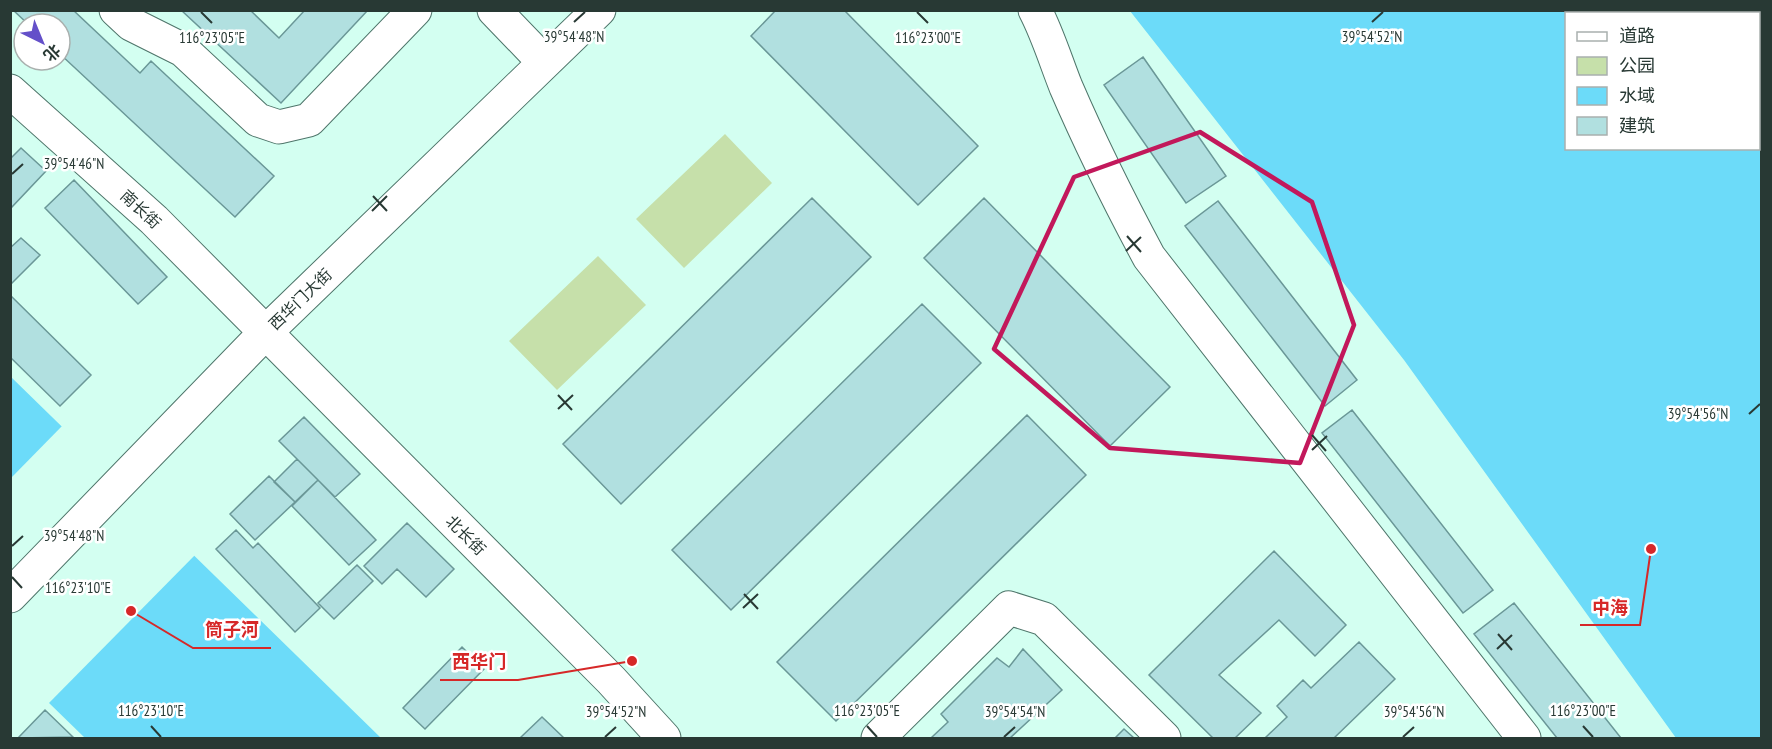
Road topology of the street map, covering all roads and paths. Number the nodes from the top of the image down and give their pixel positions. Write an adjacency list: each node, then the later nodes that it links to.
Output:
1 (116, 10): 2 (street)
2 (415, 10)
3 (494, 10): 6 (street)
4 (599, 10): 6 (street, 西华门大街)
5 (1035, 10): 13 (street)
6 (544, 62): 8 (street, 西华门大街)
7 (10, 91): 8 (street, 南长街)
8 (265, 333): 9 (street, 西华门大街); 10 (street, 北长街)
9 (10, 596)
10 (664, 738)
11 (878, 738): 12 (street)
12 (1164, 738)
13 (1524, 738)

